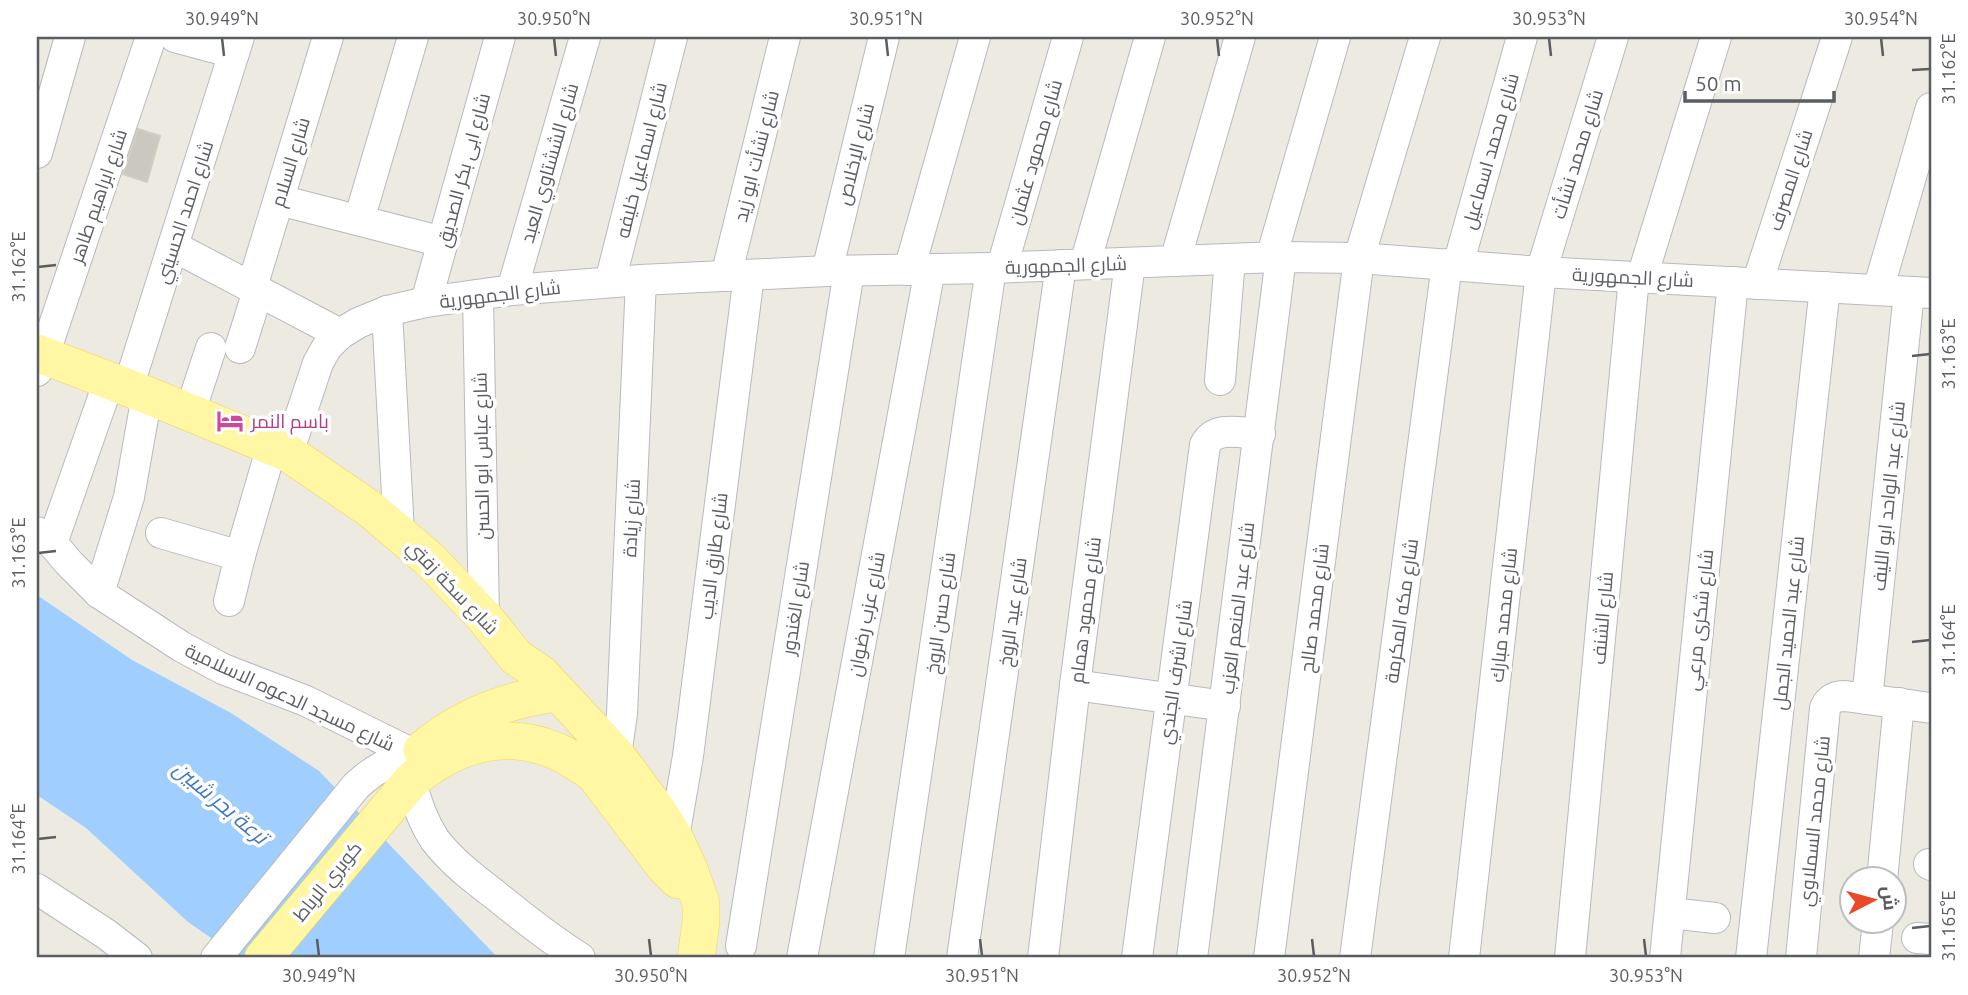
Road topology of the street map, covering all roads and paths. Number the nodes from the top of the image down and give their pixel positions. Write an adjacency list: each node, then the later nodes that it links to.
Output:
1 (69, 37): 23 (street)
2 (151, 37): 55 (street, شارع ابراهيم طاهر)
3 (175, 37): 21 (street)
4 (327, 37): 24 (street, شارع السلام)
5 (413, 37): 25 (street)
6 (500, 37): 26 (street, شارع ابى بكر الصديق)
7 (585, 37): 46 (street, شارع الششتاوي العبد)
8 (672, 37): 42 (street, شارع اسماعيل خليفه)
9 (785, 37): 39 (street, شارع نشأت ابو زيد)
10 (884, 37): 37 (street, شارع الإخلاص)
11 (975, 37): 36 (street, شارع عزب رضوان)
12 (1068, 37): 35 (street, شارع محمود عثمان)
13 (1150, 37): 34 (street, شارع عيد الروخ)
14 (1240, 37): 31 (street)
15 (1335, 37): 28 (street, شارع عبد المنعم العزب)
16 (1425, 37): 29 (street, شارع محمد صالح)
17 (1522, 37): 33 (street, شارع محمد اسماعيل)
18 (1613, 37): 38 (street, شارع محمد نشأت)
19 (1716, 37): 40 (street, شارع الشنف)
20 (1837, 37): 43 (street, شارع المصرف)
21 (237, 45): 27 (street, شارع احمد الحسيني)
22 (1931, 108): 47 (street)
23 (37, 153)
24 (279, 200): 25 (street); 45 (street, شارع السلام)
25 (359, 220): 26 (street)
26 (443, 242): 50 (street, شارع ابى بكر الصديق)
27 (173, 246): 45 (street); 57 (street, شارع احمد الحسيني)
28 (1276, 257): 29 (street, شارع الجمهورية); 30 (street, شارع الجمهورية); 59 (street, شارع عبد المنعم العزب)
29 (1359, 258): 33 (street, شارع الجمهورية); 96 (street, شارع محمد صالح)
30 (1230, 259): 31 (street, شارع الجمهورية); 56 (street)
31 (1175, 261): 32 (street, شارع الجمهورية)
32 (1130, 262): 34 (street, شارع الجمهورية); 68 (street, شارع محمود همام)
33 (1453, 264): 38 (street, شارع الجمهورية); 97 (street, شارع مكه المكرمة)
34 (1073, 265): 35 (street, شارع الجمهورية); 92 (street, شارع عيد الروخ)
35 (996, 267): 36 (street, شارع الجمهورية); 91 (street, شارع حسن الروخ)
36 (919, 269): 37 (street, شارع الجمهورية); 90 (street, شارع عزب رضوان)
37 (838, 271): 39 (street, شارع الجمهورية); 84 (street, شارع الغندور)
38 (1541, 272): 40 (street, شارع الجمهورية); 98 (street, شارع محمد مبارك)
39 (737, 275): 41 (street, شارع الجمهورية); 77 (street, شارع طارق الديب)
40 (1638, 277): 43 (street, شارع الجمهورية); 99 (street, شارع الشنف)
41 (642, 280): 42 (street, شارع الجمهورية); 75 (street, شارع زيادة)
42 (610, 282): 46 (street, شارع الجمهورية)
43 (1745, 283): 44 (street, شارع الجمهورية); 81 (street, شارع شكرى مرعي)
44 (1825, 287): 47 (street, شارع الجمهورية); 101 (street, شارع عبد الحميد الجمل)
45 (255, 289): 52 (street); 54 (street, شارع السلام)
46 (512, 290): 49 (street, شارع الجمهورية)
47 (1878, 290): 48 (street, شارع الجمهورية)
48 (1920, 292): 71 (street, شارع عبد الواحد ابو الليف)
49 (478, 295): 50 (street, شارع الجمهورية); 67 (street, شارع عباس ابو الحسن)
50 (426, 302): 51 (street, شارع الجمهورية)
51 (387, 311): 52 (street, شارع الجمهورية); 61 (street)
52 (340, 334): 60 (street, شارع الجمهورية)
53 (211, 348): 58 (street)
54 (240, 348)
55 (39, 359): 57 (main road, شارع سكة زفتي)
56 (1220, 380)
57 (128, 388): 58 (main road, شارع سكة زفتي); 63 (street); 65 (street)
58 (190, 412): 60 (main road, شارع سكة زفتي)
59 (1260, 434): 70 (street, شارع اشرف الجندي); 73 (street, شارع عبد المنعم العزب)
60 (280, 450): 61 (main road, شارع سكة زفتي); 64 (street, شارع الجمهورية)
61 (399, 532): 67 (main road, شارع سكة زفتي)
62 (161, 533): 64 (street)
63 (44, 537): 65 (street, شارع مسجد الدعوه الاسلامية)
64 (240, 556): 66 (street, شارع الجمهورية)
65 (99, 593): 76 (street, شارع مسجد الدعوه الاسلامية)
66 (229, 601)
67 (484, 617): 69 (main road, شارع سكة زفتي)
68 (1075, 685): 70 (street); 93 (street, شارع محمود همام)
69 (545, 695): 75 (main road, شارع سكة زفتي); 76 (main road)
70 (1172, 698): 73 (street); 94 (street, شارع اشرف الجندي)
71 (1856, 698): 72 (street); 102 (street, شارع محمد السملاوي)
72 (1899, 703): 74 (street); 78 (street)
73 (1225, 706): 95 (street, شارع عبد المنعم العزب)
74 (1931, 708)
75 (607, 766): 76 (main road); 77 (main road, شارع سكة زفتي); 80 (main road)
76 (399, 789): 86 (street); 87 (main road, كوبري الرباط); 88 (street)
77 (674, 837): 80 (main road, شارع سكة زفتي)
78 (1883, 866)
79 (37, 889): 85 (street)
80 (701, 903): 84 (street, شارع سكة زفتي); 89 (main road)
81 (1670, 912): 82 (street); 100 (street, شارع شكرى مرعي)
82 (1715, 918)
83 (1876, 936): 103 (street)
84 (748, 952)
85 (137, 958)
86 (216, 958)
87 (263, 958)
88 (580, 958)
89 (696, 958)
90 (802, 958)
91 (889, 958)
92 (962, 958)
93 (1042, 958)
94 (1137, 958)
95 (1192, 958)
96 (1269, 958)
97 (1355, 958)
98 (1464, 958)
99 (1570, 958)
100 (1665, 958)
101 (1751, 958)
102 (1801, 958)
103 (1874, 958)

